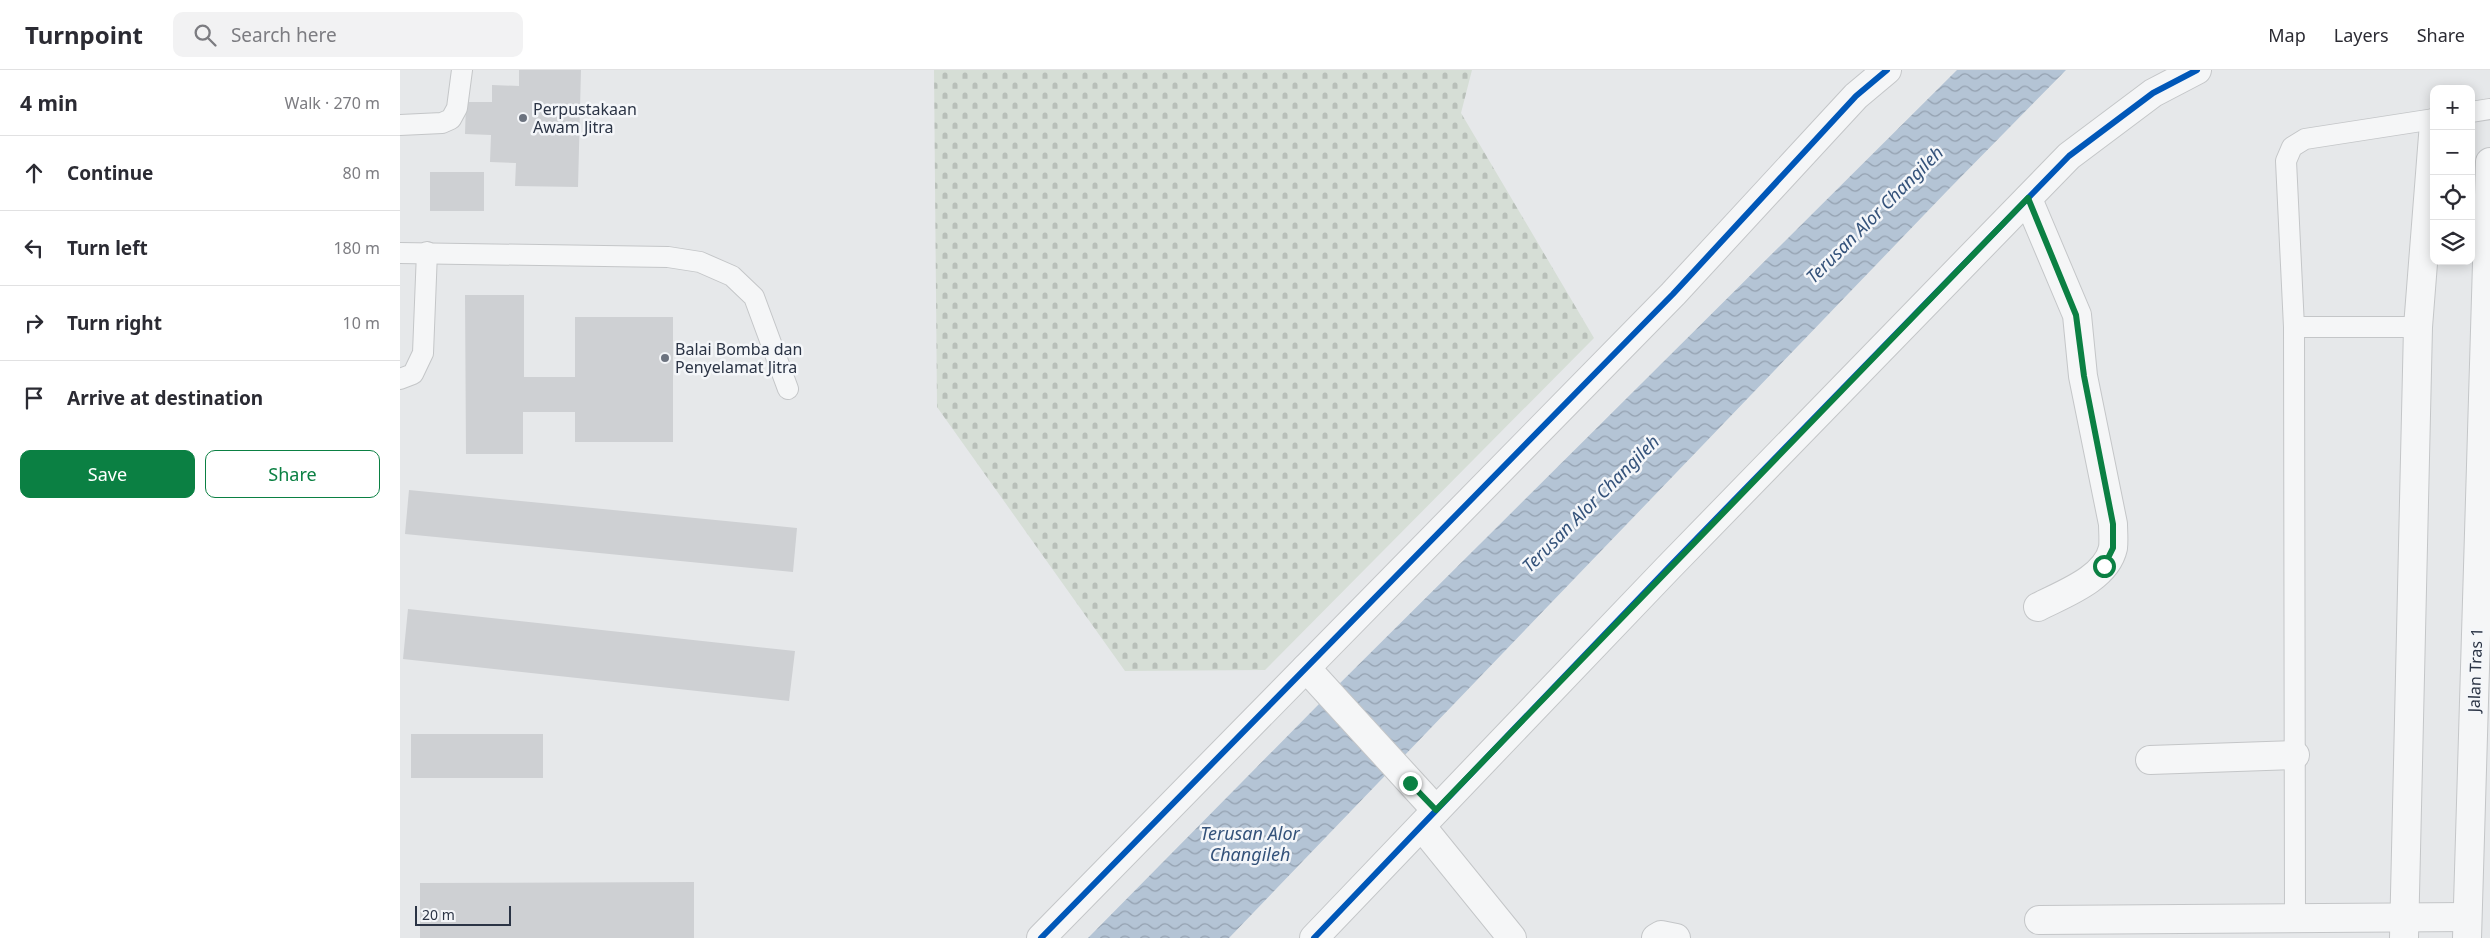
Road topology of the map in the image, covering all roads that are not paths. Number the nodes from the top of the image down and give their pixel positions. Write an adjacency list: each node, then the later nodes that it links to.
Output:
1 (462, 70): 7 (lane)
2 (1887, 70): 18 (street)
3 (2197, 70): 10 (street)
4 (2490, 109): 5 (lane)
5 (2475, 111)
6 (2430, 120): 13 (lane)
7 (400, 125)
8 (2433, 130): 14 (street)
9 (2490, 162): 24 (street, Jalan Tras 1)
10 (2028, 198): 17 (street); 21 (street)
11 (428, 252): 12 (lane); 15 (lane); 16 (lane)
12 (400, 253)
13 (2294, 327): 14 (lane); 19 (lane)
14 (2418, 327): 25 (street)
15 (400, 380)
16 (788, 389)
17 (2038, 608)
18 (1306, 668): 21 (street); 26 (street)
19 (2295, 755): 20 (street); 22 (lane)
20 (2150, 760)
21 (1429, 819): 27 (street); 28 (street)
22 (2295, 918): 23 (street); 25 (street)
23 (2039, 920)
24 (2467, 927): 25 (street)
25 (2404, 928)
26 (1041, 938)
27 (1314, 938)
28 (1512, 938)
29 (1656, 938): 30 (street)
30 (1676, 938)

